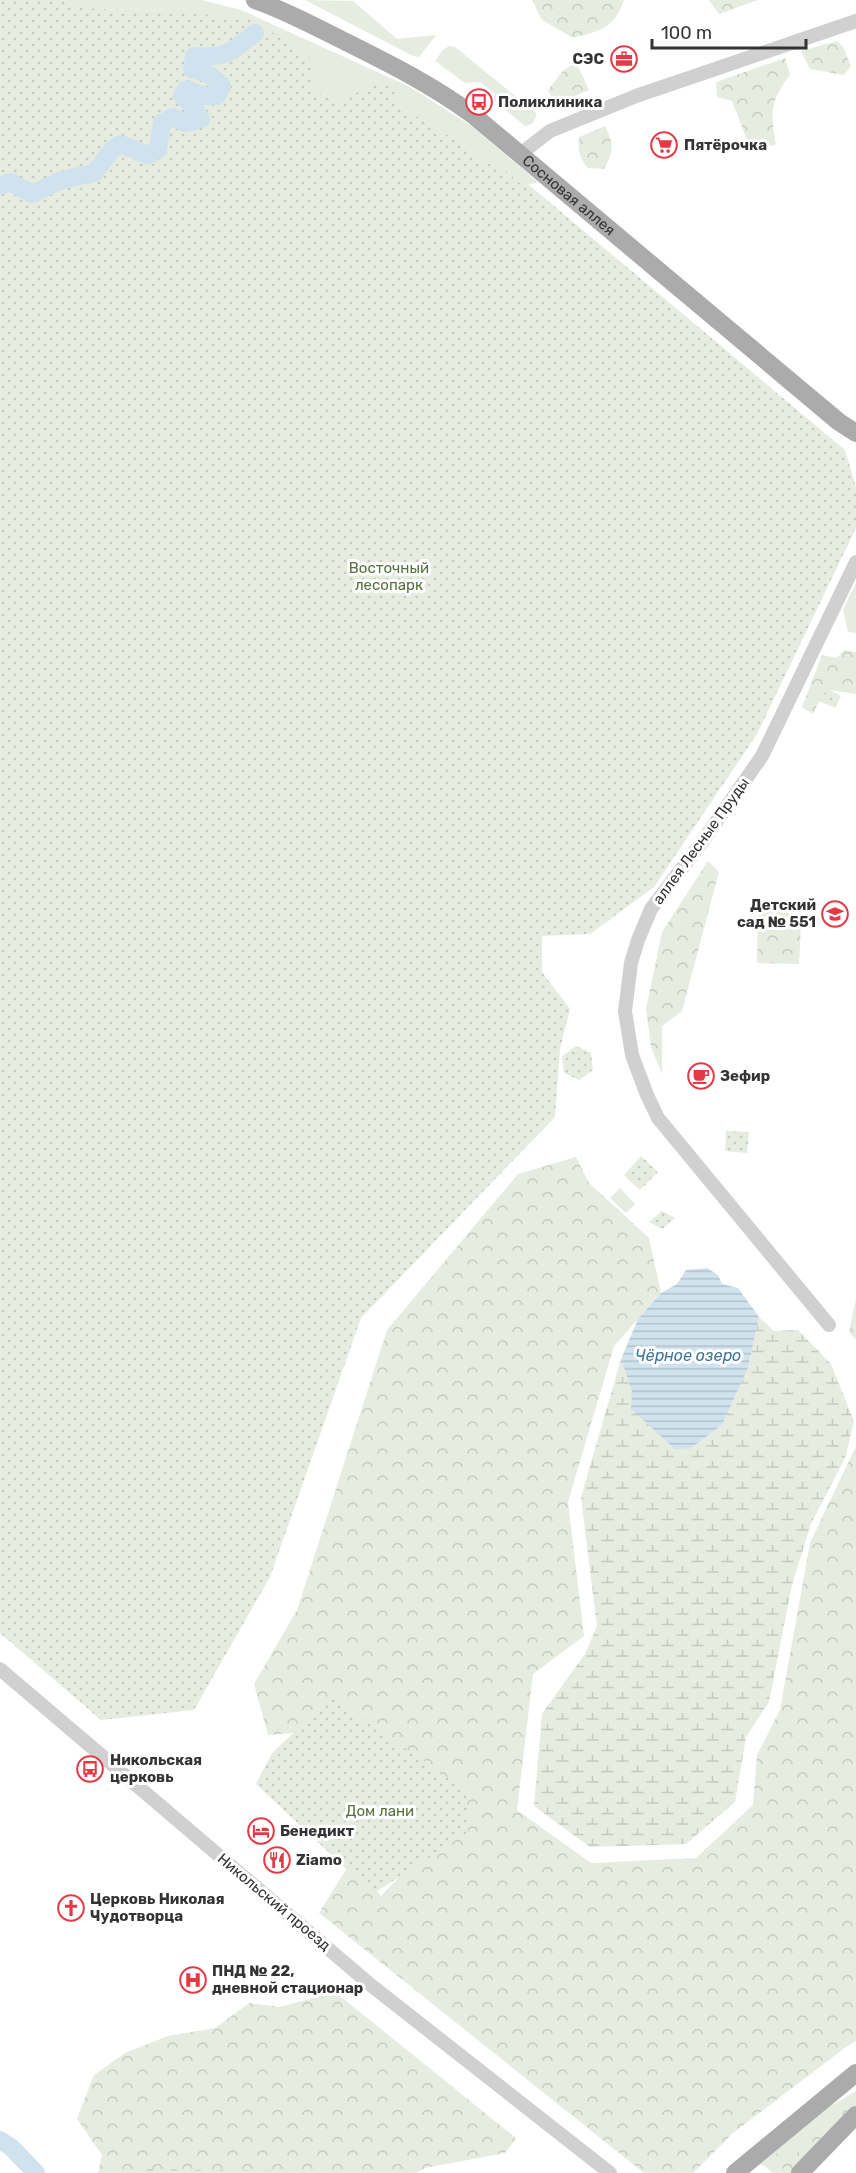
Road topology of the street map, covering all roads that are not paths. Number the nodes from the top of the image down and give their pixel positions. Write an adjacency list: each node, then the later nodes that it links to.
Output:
1 (255, 0): 3 (main road, Сосновая аллея)
2 (856, 21): 3 (street)
3 (519, 155): 4 (main road, Сосновая аллея)
4 (856, 433)
5 (856, 562): 6 (street, аллея Лесные Пруды)
6 (830, 1325)
7 (0, 1669): 10 (street, Никольский проезд)
8 (856, 2073): 11 (main road)
9 (856, 2115): 14 (main road)
10 (610, 2173)
11 (735, 2173)
12 (749, 2173): 13 (main road)
13 (758, 2173)
14 (800, 2173)

